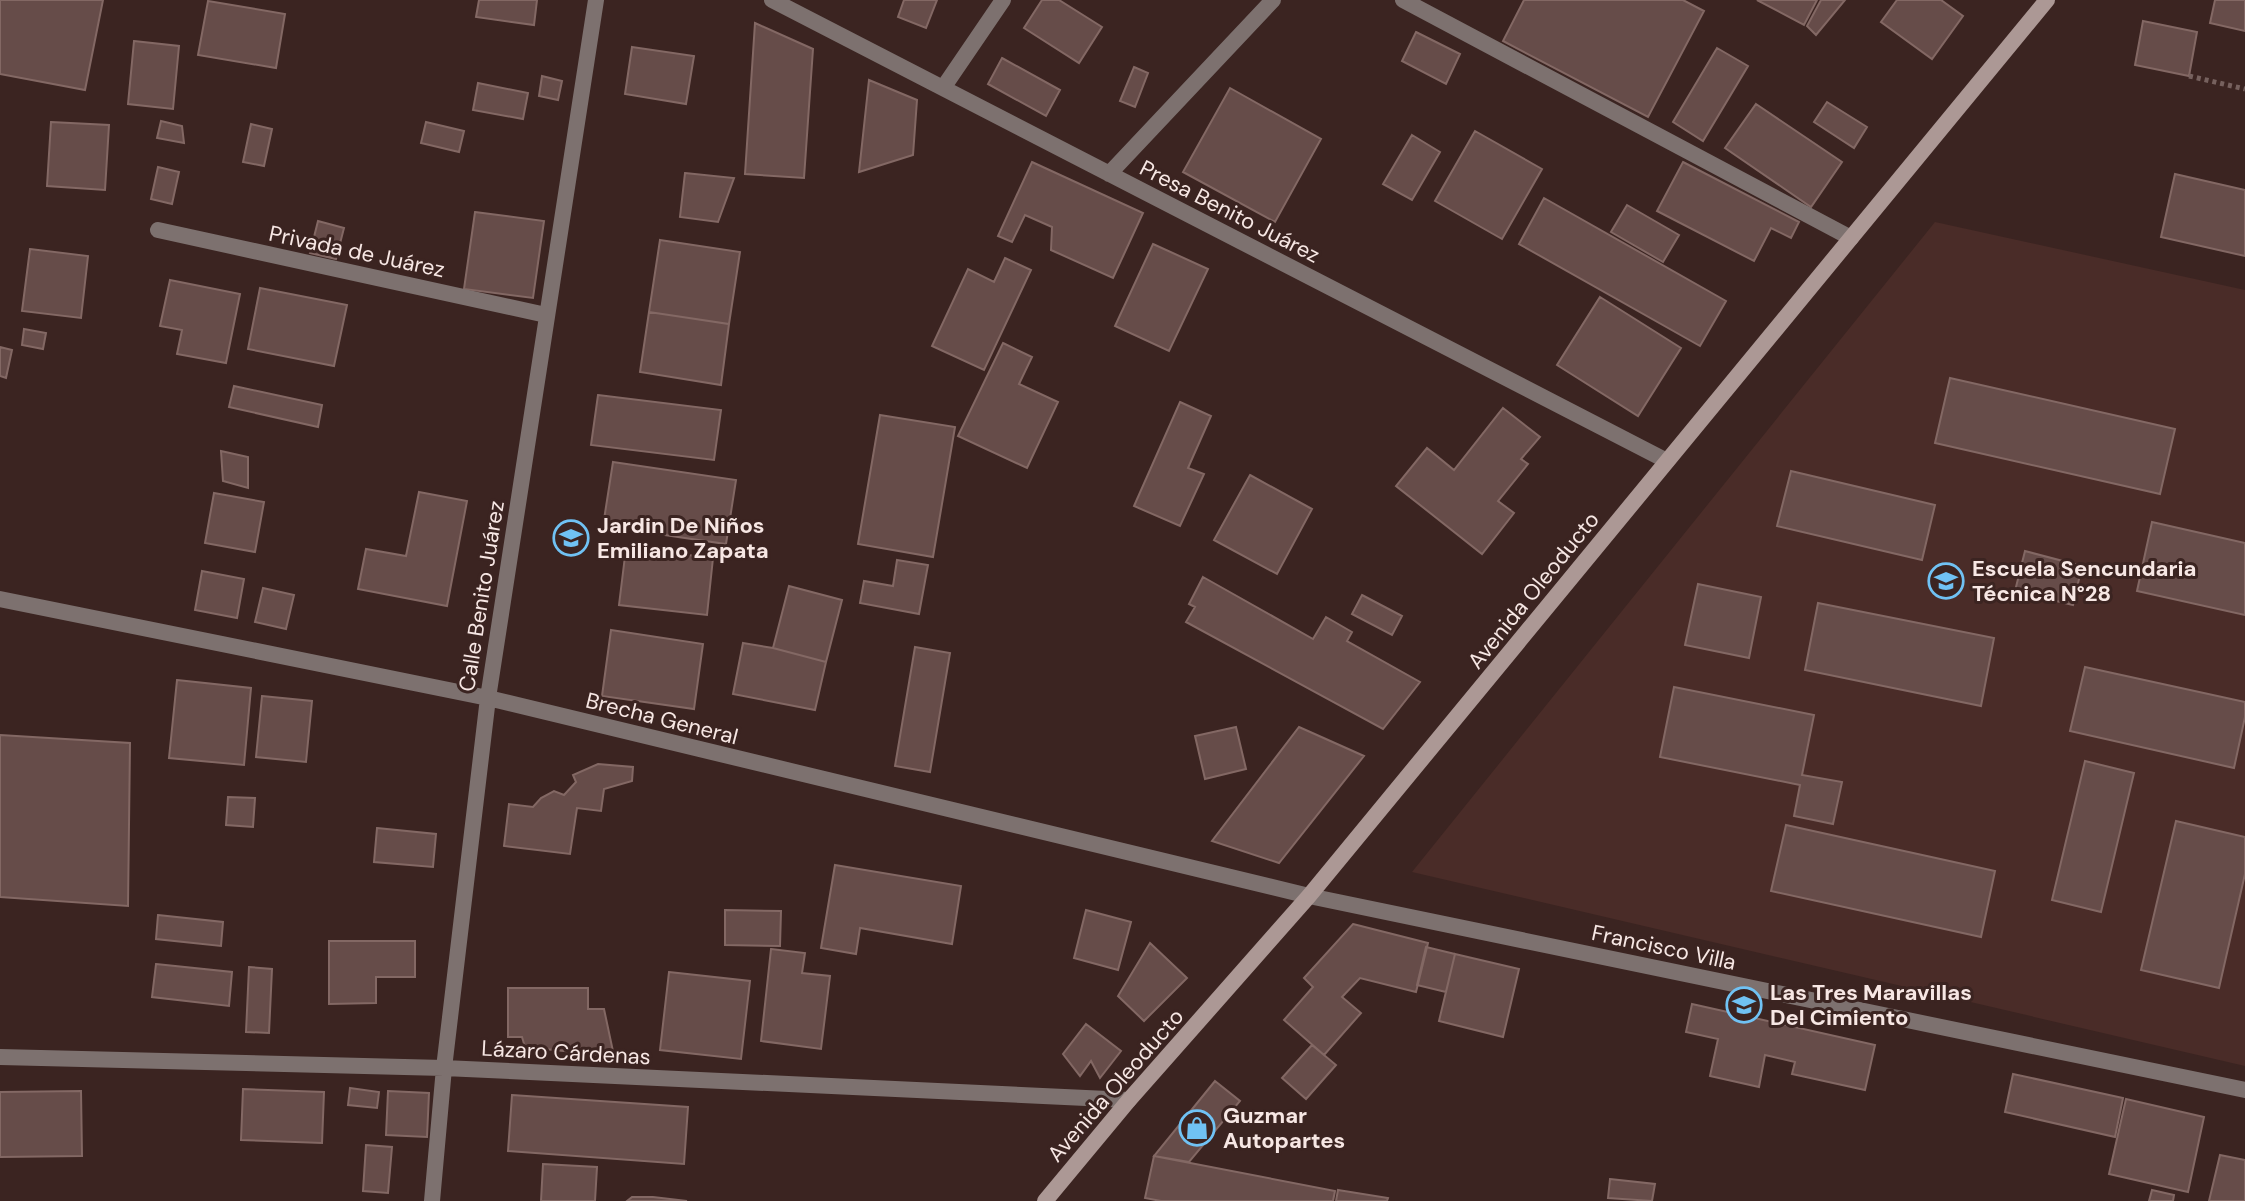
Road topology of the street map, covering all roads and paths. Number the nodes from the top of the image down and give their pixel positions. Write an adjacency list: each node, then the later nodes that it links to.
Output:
1 (596, 0): 13 (street, Calle Benito Juárez)
2 (772, 0): 8 (street, Presa Benito Juárez)
3 (1003, 0): 8 (street)
4 (1273, 0): 10 (street)
5 (1403, 0): 12 (street)
6 (2041, 2): 12 (main road, Avenida Oleoducto)
7 (2189, 76): 9 (path)
8 (943, 88): 10 (street, Presa Benito Juárez)
9 (2245, 89)
10 (1109, 174): 14 (street, Presa Benito Juárez)
11 (158, 230): 13 (street, Privada de Juárez)
12 (1851, 238): 14 (main road, Avenida Oleoducto)
13 (546, 315): 16 (street, Calle Benito Juárez)
14 (1667, 461): 17 (main road, Avenida Oleoducto)
15 (0, 599): 16 (street, Brecha General)
16 (488, 698): 17 (street, Brecha General); 19 (street, Calle Benito Juárez)
17 (1309, 896): 20 (street, Francisco Villa); 21 (main road, Avenida Oleoducto)
18 (0, 1057): 19 (street, Lázaro Cárdenas)
19 (444, 1068): 21 (street, Lázaro Cárdenas); 22 (street, Calle Benito Juárez)
20 (2245, 1090)
21 (1129, 1100): 23 (main road, Avenida Oleoducto)
22 (432, 1201)
23 (1045, 1201)

